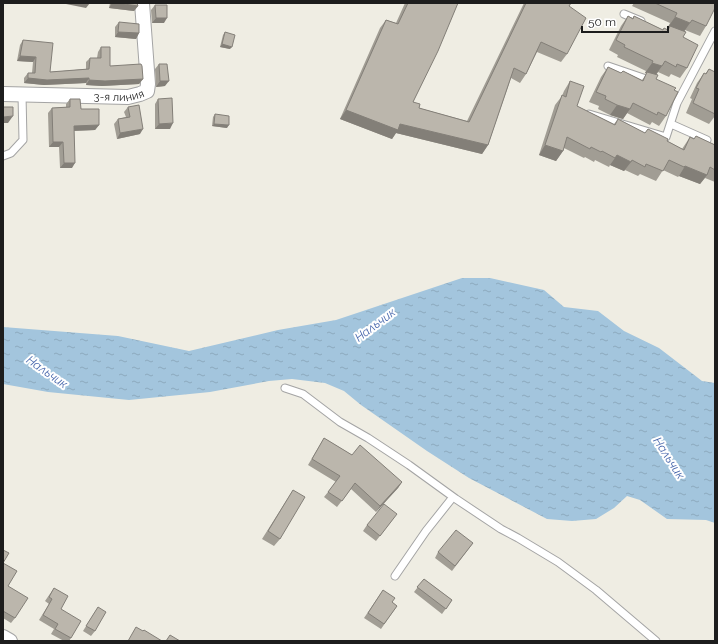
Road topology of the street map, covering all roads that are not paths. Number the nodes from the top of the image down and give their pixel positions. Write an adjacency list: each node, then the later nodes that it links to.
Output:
1 (142, 3): 10 (street, 3-я линия)
2 (624, 14): 3 (lane)
3 (645, 23)
4 (715, 31): 8 (lane)
5 (608, 66): 6 (lane)
6 (661, 84)
7 (676, 88): 8 (lane)
8 (684, 91): 12 (lane)
9 (3, 94): 10 (street, 3-я линия)
10 (22, 95): 14 (lane)
11 (587, 113): 12 (lane)
12 (671, 124): 13 (lane)
13 (707, 140)
14 (3, 156)
15 (286, 388): 16 (lane)
16 (453, 497): 17 (lane); 20 (lane)
17 (395, 576)
18 (3, 637): 19 (street)
19 (10, 641)
20 (656, 641)

